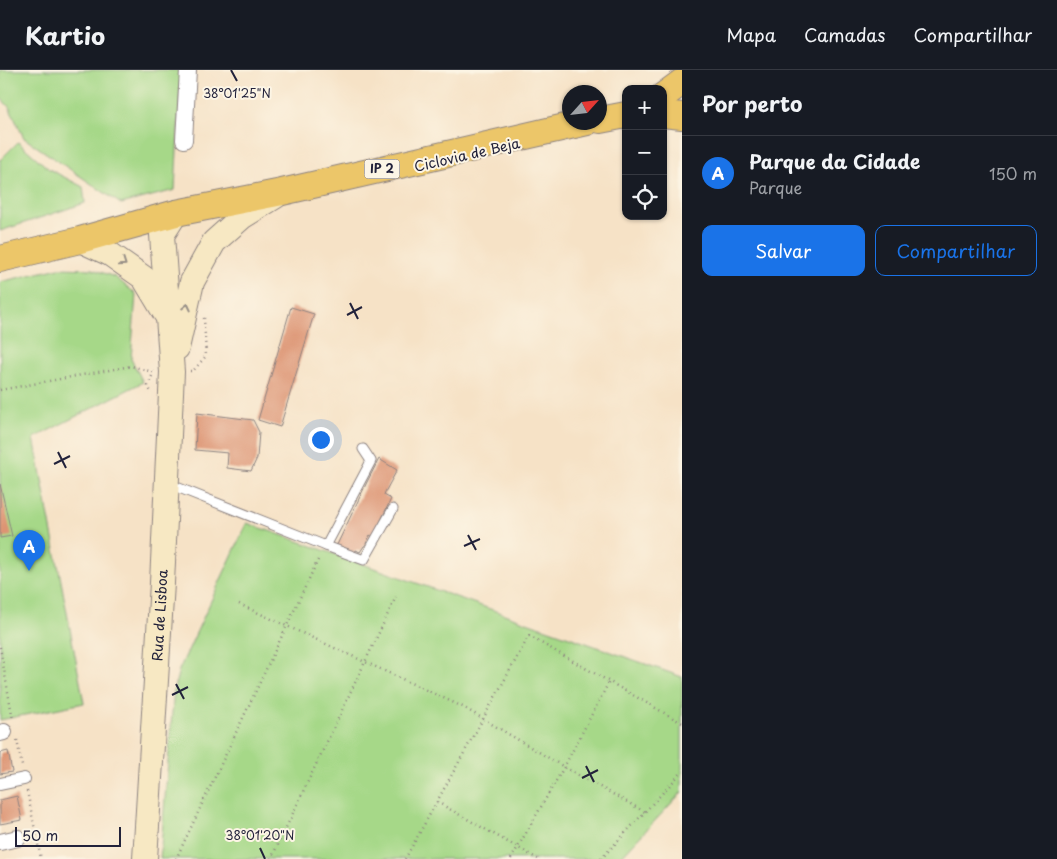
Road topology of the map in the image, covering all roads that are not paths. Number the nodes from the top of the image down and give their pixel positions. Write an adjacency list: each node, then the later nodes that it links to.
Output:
1 (188, 70): 9 (street)
2 (682, 82): 3 (main road)
3 (667, 93)
4 (667, 114): 6 (main road)
5 (622, 116): 7 (main road)
6 (682, 116)
7 (607, 119)
8 (562, 128): 10 (main road, IP 2)
9 (184, 140)
10 (282, 192): 11 (main road, IP 2); 15 (main road, Rua de Lisboa, one-way to 10)
11 (176, 214): 12 (main road, IP 2); 14 (main road, Rua de Lisboa)
12 (80, 240): 13 (main road, IP 2); 14 (main road, Rua de Lisboa, one-way to 14)
13 (0, 259)
14 (168, 318): 15 (main road, Rua de Lisboa)
15 (163, 372): 17 (main road, Rua de Lisboa)
16 (363, 450): 19 (lane)
17 (167, 483): 19 (lane); 24 (main road, Rua de Lisboa)
18 (393, 509): 19 (lane)
19 (326, 546)
20 (24, 779): 21 (street)
21 (0, 784)
22 (18, 838): 23 (street)
23 (0, 842)
24 (145, 859)

